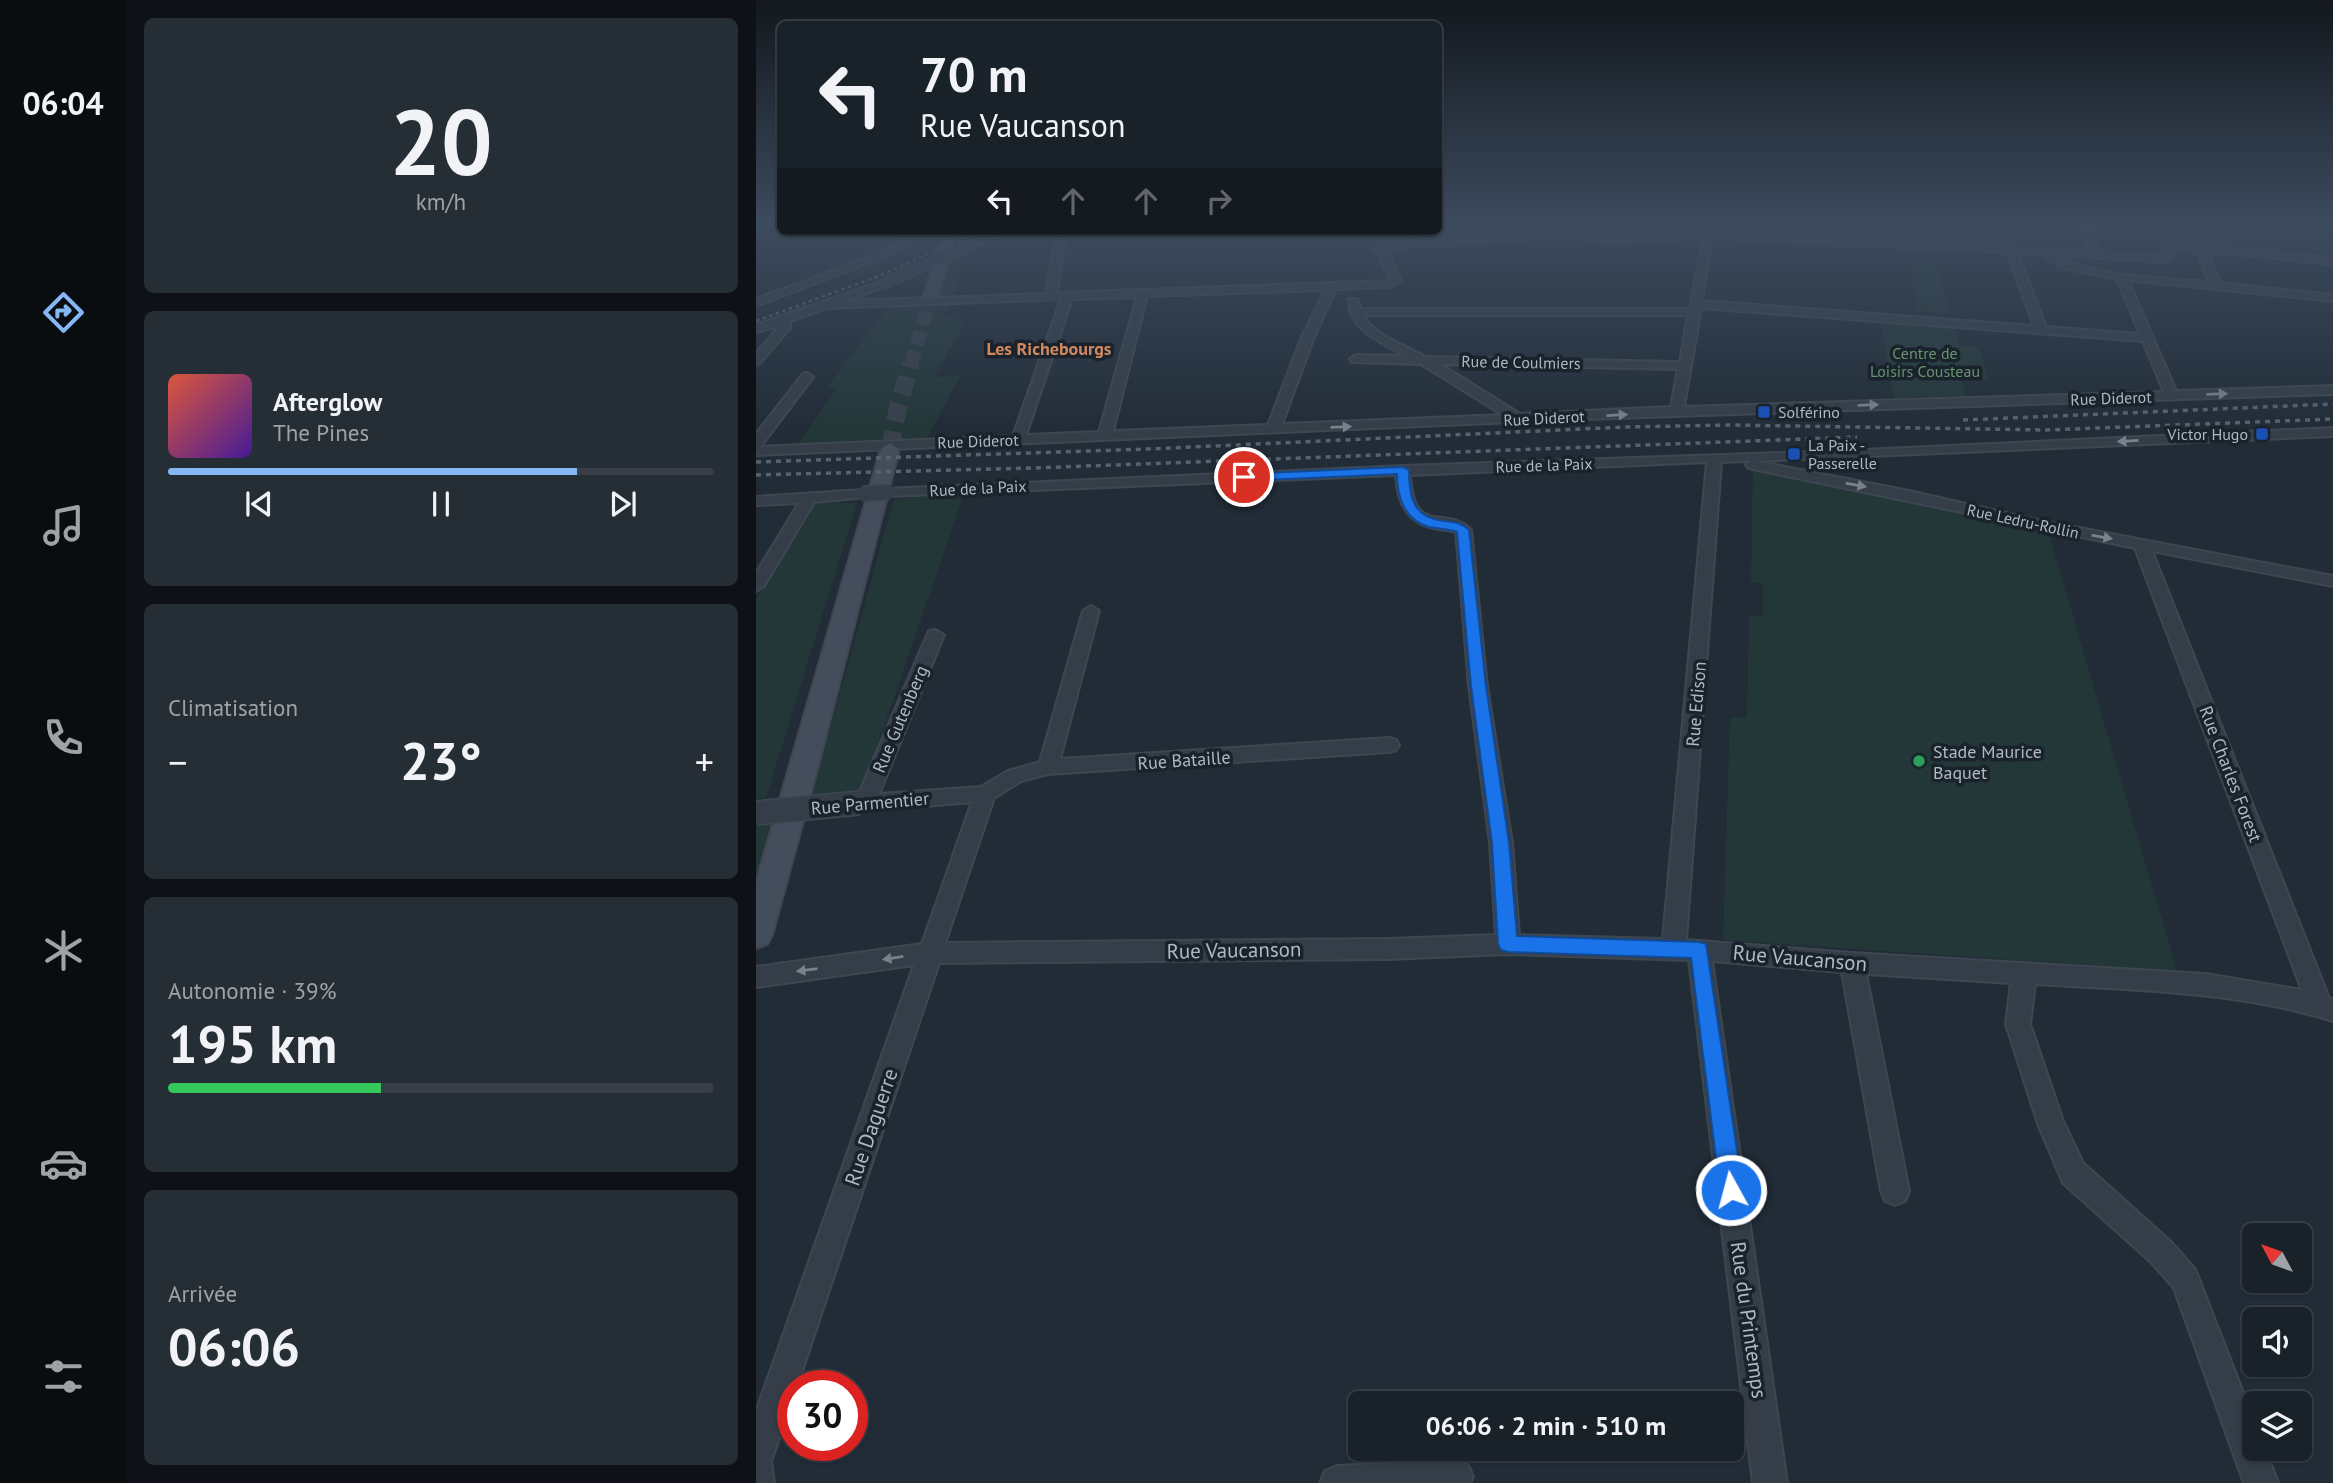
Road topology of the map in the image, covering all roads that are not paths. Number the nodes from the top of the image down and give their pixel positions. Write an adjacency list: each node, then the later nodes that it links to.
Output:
1 (787, 291): 17 (street)
2 (864, 291): 18 (street, bridge)
3 (932, 291): 13 (main road)
4 (1052, 291): 14 (street)
5 (1199, 291): 12 (street)
6 (1330, 291): 34 (street)
7 (1349, 291): 20 (street)
8 (1698, 291): 19 (street)
9 (2027, 291): 23 (street)
10 (2127, 291): 24 (street)
11 (2267, 291): 16 (street)
12 (1143, 293): 15 (street); 36 (street)
13 (931, 296)
14 (1051, 296): 15 (street); 18 (street)
15 (1068, 296): 37 (street)
16 (2333, 298)
17 (756, 303)
18 (827, 305): 21 (street)
19 (1695, 308): 20 (street); 23 (street); 28 (street)
20 (1356, 312): 27 (street)
21 (784, 320): 22 (street); 26 (street)
22 (756, 329)
23 (2041, 330): 24 (street)
24 (2146, 338): 31 (street)
25 (1356, 359): 27 (street, Rue de Coulmiers)
26 (756, 360)
27 (1424, 360): 28 (street, Rue de Coulmiers); 33 (street)
28 (1686, 366): 32 (street)
29 (807, 377): 38 (street)
30 (2333, 390): 31 (street, Rue Diderot, one-way to 30)
31 (2172, 396): 32 (street, Rue Diderot, one-way to 31)
32 (1677, 411): 33 (street, Rue Diderot, one-way to 32)
33 (1520, 420): 34 (street, Rue Diderot, one-way to 33)
34 (1273, 430): 36 (street, Rue Diderot)
35 (2333, 432): 42 (street, one-way to 42)
36 (1105, 436): 37 (street, Rue Diderot)
37 (1018, 440): 40 (street, Rue Diderot)
38 (756, 443)
39 (890, 449): 57 (main road)
40 (756, 451)
41 (1714, 458): 42 (street, Rue Ledru-Rollin); 43 (street, Rue de la Paix); 59 (street, Rue Edison)
42 (1752, 461): 47 (street, Rue Ledru-Rollin, one-way to 47)
43 (1403, 470): 44 (street, Rue de la Paix); 58 (street)
44 (889, 492): 45 (street, Rue de la Paix, bridge)
45 (810, 498): 46 (street, Rue de la Paix); 49 (street)
46 (756, 501)
47 (2141, 544): 48 (street, Rue Ledru-Rollin); 64 (street, Rue Charles Forest)
48 (2333, 580)
49 (756, 586)
50 (1091, 611): 53 (street)
51 (935, 635): 55 (street, Rue Gutenberg)
52 (1389, 745): 53 (street, Rue Bataille)
53 (1048, 767): 54 (street, Rue Bataille)
54 (985, 794): 55 (street, Rue Parmentier); 60 (street, Rue Daguerre)
55 (862, 803): 56 (street, Rue Parmentier, bridge)
56 (756, 813)
57 (756, 935)
58 (1508, 944): 59 (street, Rue Vaucanson); 60 (street, Rue Vaucanson)
59 (1687, 950): 61 (street, Rue Vaucanson); 70 (street, Rue du Printemps)
60 (928, 953): 63 (street, Rue Vaucanson, one-way to 63); 66 (street, Rue Daguerre)
61 (1853, 963): 62 (street, Rue Vaucanson); 65 (street)
62 (2024, 974): 64 (street, Rue Vaucanson); 71 (street)
63 (756, 976)
64 (2327, 1007)
65 (1895, 1191)
66 (756, 1461): 68 (street)
67 (1456, 1477): 69 (street)
68 (757, 1483)
69 (1338, 1483)
70 (1770, 1483)
71 (2261, 1483)

